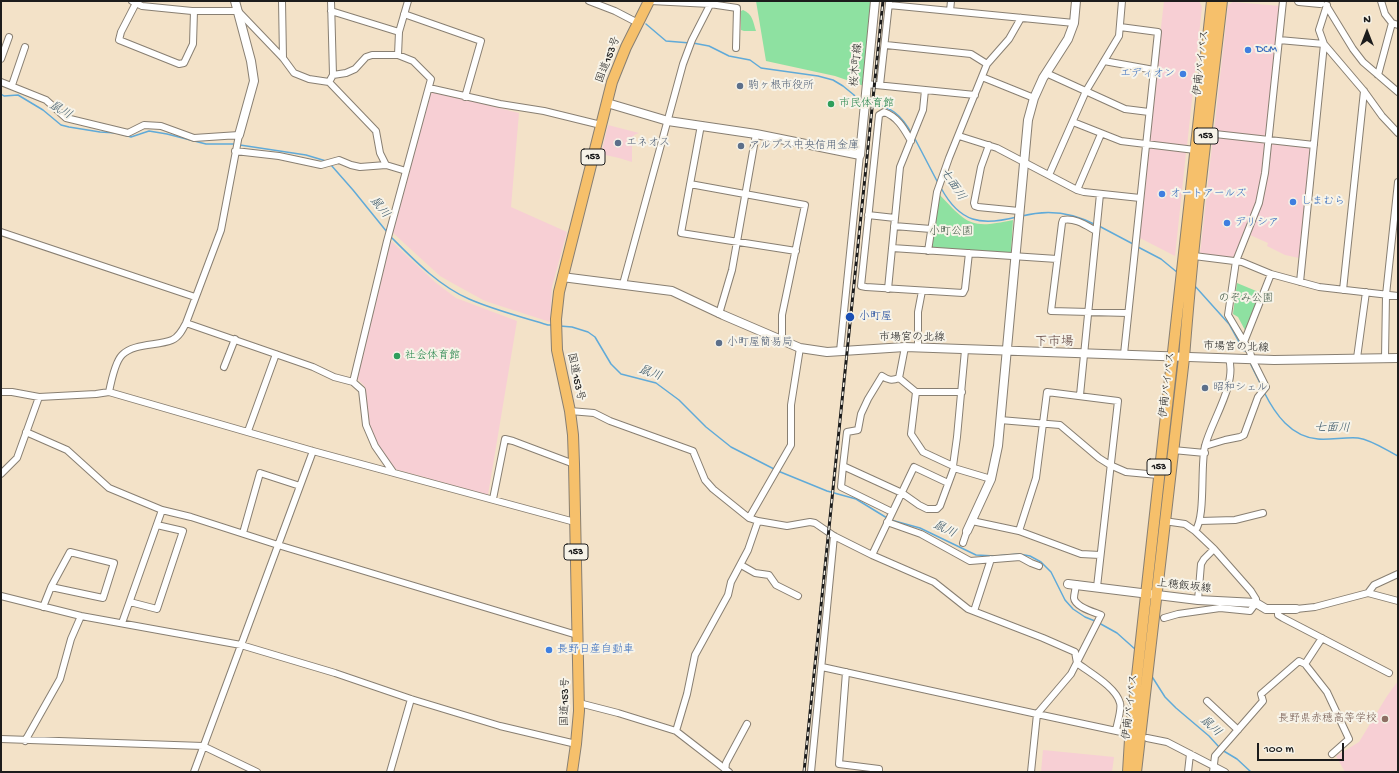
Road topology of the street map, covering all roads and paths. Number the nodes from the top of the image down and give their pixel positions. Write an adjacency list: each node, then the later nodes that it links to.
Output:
1 (235, 1): 21 (street)
2 (282, 1): 38 (street)
3 (331, 1): 23 (street)
4 (408, 1): 24 (street)
5 (589, 1): 26 (street)
6 (650, 1): 17 (street); 26 (highway, 国道153号 / 153)
7 (875, 1): 49 (street, 桜木町線)
8 (951, 1): 22 (street)
9 (1076, 1): 27 (street)
10 (1122, 1): 29 (street)
11 (1212, 1): 78 (highway, 伊南バイパス / 153)
12 (1222, 1): 66 (highway, 伊南バイパス / 153)
13 (1283, 1): 32 (street)
14 (1299, 1): 19 (street)
15 (1381, 1): 28 (street)
16 (134, 2): 20 (street); 20 (street)
17 (711, 3): 36 (street); 62 (street)
18 (889, 3): 22 (street); 34 (street)
19 (1322, 3): 33 (street); 44 (street)
20 (194, 11): 21 (street)
21 (238, 11): 38 (street); 71 (street)
22 (950, 11): 25 (street)
23 (331, 12): 30 (street); 45 (street)
24 (404, 14): 30 (street); 58 (street)
25 (1021, 18): 27 (street); 41 (street)
26 (638, 23): 60 (highway, 国道153号 / 153)
27 (1074, 23): 43 (street)
28 (1395, 24): 44 (street)
29 (1120, 27): 40 (street); 42 (street)
30 (399, 32): 37 (street)
31 (9, 37): 39 (street)
32 (1280, 40): 33 (street); 72 (street)
33 (1324, 44): 55 (street); 76 (street)
34 (886, 45): 41 (street); 51 (street)
35 (25, 48): 50 (street)
36 (736, 48)
37 (398, 55): 45 (street); 52 (street)
38 (283, 58): 48 (street)
39 (1, 59)
40 (1104, 61): 42 (street); 54 (street)
41 (987, 64): 46 (street)
42 (1154, 70): 61 (street)
43 (1046, 73): 54 (street); 59 (street)
44 (1378, 75): 56 (street)
45 (333, 76): 48 (street)
46 (982, 77): 57 (street); 59 (street)
47 (1, 82): 50 (street)
48 (329, 82): 81 (street)
49 (866, 84): 51 (street); 79 (street, 桜木町線)
50 (12, 86): 71 (street)
51 (880, 86): 53 (street)
52 (429, 88): 58 (street); 82 (street)
53 (925, 90): 57 (street); 73 (street)
54 (1086, 91): 61 (street); 63 (street)
55 (1364, 91): 67 (street); 111 (street)
56 (1398, 92)
57 (975, 95): 70 (street)
58 (465, 97): 64 (street)
59 (1034, 98): 80 (street)
60 (607, 103): 62 (street); 64 (highway, 国道153号 / 153)
61 (1149, 112): 75 (street)
62 (668, 120): 65 (street); 109 (street)
63 (1073, 122): 69 (street); 83 (street)
64 (601, 125): 107 (highway, 国道153号 / 153)
65 (701, 125): 68 (street); 85 (street)
66 (1206, 133): 72 (street); 103 (highway, 伊南バイパス / 153)
67 (1398, 133)
68 (756, 134): 79 (street); 87 (street)
69 (1101, 134): 75 (street); 86 (street)
70 (959, 136): 74 (street); 94 (street)
71 (239, 138): 77 (street)
72 (1268, 140): 76 (street); 105 (street)
73 (911, 141): 90 (street); 92 (street)
74 (989, 145): 80 (street); 91 (street)
75 (1146, 145): 78 (street); 89 (street)
76 (1314, 145): 108 (street)
77 (236, 150): 81 (street); 116 (street)
78 (1195, 150): 133 (highway, 伊南バイパス / 153)
79 (860, 155): 128 (street)
80 (1024, 162): 83 (street); 91 (street)
81 (386, 165): 82 (street)
82 (406, 171): 142 (street)
83 (1049, 175): 86 (street)
84 (1398, 182): 114 (street)
85 (690, 184): 87 (street); 97 (street)
86 (1077, 190): 88 (street)
87 (745, 194): 97 (street); 100 (street)
88 (1100, 194): 89 (street); 95 (street)
89 (1140, 198): 118 (street)
90 (868, 215): 92 (street); 110 (street)
91 (1019, 215): 102 (street)
92 (895, 218): 93 (street)
93 (894, 226): 94 (street); 98 (street)
94 (931, 229): 99 (street)
95 (1096, 230): 104 (street); 117 (street)
96 (1, 232): 116 (street)
97 (737, 242): 100 (street); 119 (street)
98 (892, 248): 99 (street); 110 (street)
99 (928, 250): 101 (street)
100 (796, 251): 122 (street)
101 (968, 253): 102 (street); 112 (street)
102 (1015, 256): 104 (street); 129 (street)
103 (1194, 256): 105 (street); 134 (highway, 伊南バイパス / 153)
104 (1057, 259): 117 (street)
105 (1236, 261): 106 (street); 123 (street)
106 (1271, 274): 108 (street); 123 (street)
107 (562, 278): 109 (street, 市場宮の北線); 149 (highway, 国道153号 / 153)
108 (1300, 282): 111 (street)
109 (623, 284): 119 (street, 市場宮の北線)
110 (888, 288): 112 (street)
111 (1343, 290): 113 (street)
112 (922, 291): 126 (street)
113 (1366, 292): 114 (street); 135 (street)
114 (1386, 294): 115 (street); 136 (street)
115 (1398, 296)
116 (195, 297): 120 (street)
117 (1089, 312): 118 (street); 130 (street)
118 (1128, 313): 132 (street)
119 (719, 314): 122 (street, 市場宮の北線)
120 (186, 323): 121 (street); 144 (street)
121 (235, 339): 131 (street); 140 (street)
122 (782, 340): 124 (street, 市場宮の北線)
123 (1244, 342): 139 (street)
124 (800, 348): 128 (street, 市場宮の北線); 172 (street)
125 (905, 348): 126 (street, 市場宮の北線); 128 (street, 市場宮の北線); 141 (street)
126 (918, 348): 127 (street, 市場宮の北線)
127 (965, 350): 129 (street, 市場宮の北線); 146 (street)
128 (840, 351)
129 (1006, 351): 130 (street, 市場宮の北線); 150 (street)
130 (1085, 353): 132 (street, 市場宮の北線); 147 (street)
131 (276, 354): 142 (street); 152 (street)
132 (1124, 354): 133 (street, 市場宮の北線)
133 (1172, 357): 134 (street, 市場宮の北線); 163 (highway, 伊南バイパス / 153)
134 (1184, 358): 138 (street, 市場宮の北線); 156 (highway, 伊南バイパス / 153)
135 (1357, 358): 136 (street, 市場宮の北線); 139 (street, 市場宮の北線)
136 (1384, 358): 137 (street, 市場宮の北線)
137 (1398, 358)
138 (1230, 359): 139 (street, 市場宮の北線); 154 (street)
139 (1252, 359): 154 (street)
140 (224, 367)
141 (899, 378): 145 (street); 159 (street)
142 (353, 382): 161 (street)
143 (1, 392): 148 (street)
144 (109, 392): 148 (street); 152 (street)
145 (916, 392): 146 (street); 160 (street)
146 (962, 392): 160 (street)
147 (1080, 395): 151 (street); 158 (street)
148 (39, 397): 153 (street)
149 (570, 411): 157 (highway, 国道153号 / 153); 172 (street)
150 (1000, 420): 151 (street); 164 (street)
151 (1044, 424): 158 (street); 181 (street)
152 (248, 431): 155 (street)
153 (26, 432): 162 (street); 169 (street)
154 (1205, 449): 156 (street); 177 (street)
155 (313, 450): 161 (street); 166 (street)
156 (1173, 450): 176 (highway, 伊南バイパス / 153)
157 (574, 464): 168 (street); 173 (highway, 国道153号 / 153)
158 (1110, 465): 163 (street); 189 (street)
159 (843, 466): 167 (street); 170 (street)
160 (953, 467): 164 (street); 165 (street)
161 (393, 472): 168 (street)
162 (1, 474)
163 (1158, 475): 198 (highway, 伊南バイパス / 153)
164 (991, 480): 175 (street)
165 (948, 483): 167 (street); 167 (street)
166 (300, 486): 183 (street); 186 (street)
167 (902, 493): 170 (street)
168 (493, 500): 173 (street)
169 (162, 510): 179 (street); 183 (street)
170 (891, 513): 178 (street)
171 (1263, 513): 177 (street)
172 (749, 518): 174 (street)
173 (575, 521): 212 (highway, 国道153号 / 153)
174 (758, 521): 184 (street); 191 (street)
175 (972, 521): 180 (street); 181 (street)
176 (1164, 521): 182 (street); 198 (highway, 伊南バイパス / 153)
177 (1200, 521): 182 (street)
178 (887, 522): 188 (street); 190 (street)
179 (157, 525): 203 (street); 203 (street)
180 (967, 531): 185 (street)
181 (1019, 531): 189 (street)
182 (1195, 531): 187 (street)
183 (243, 533): 186 (street)
184 (834, 536): 188 (street); 217 (street)
185 (962, 543)
186 (278, 545): 212 (street); 214 (street)
187 (1214, 549): 201 (street); 204 (street)
188 (872, 555): 208 (street)
189 (1100, 555): 196 (street)
190 (991, 559): 192 (street); 208 (street)
191 (741, 565): 200 (street); 227 (street)
192 (1039, 566)
193 (1398, 574): 197 (street)
194 (1072, 584): 196 (street, 上穂飯坂線); 215 (street)
195 (52, 587): 195 (street); 205 (street)
196 (1097, 587): 198 (street, 上穂飯坂線)
197 (1368, 593): 202 (street); 206 (street)
198 (1151, 594): 201 (street, 上穂飯坂線); 220 (highway, 伊南バイパス / 153); 220 (highway, 伊南バイパス / 153)
199 (1, 596): 205 (street)
200 (798, 596)
201 (1198, 600): 204 (street, 上穂飯坂線)
202 (1398, 601)
203 (130, 602): 211 (street)
204 (1256, 604): 207 (street, 上穂飯坂線); 210 (street)
205 (43, 607): 209 (street)
206 (1296, 609): 207 (street, 上穂飯坂線)
207 (1278, 610): 213 (street)
208 (974, 611): 215 (street)
209 (81, 616): 211 (street); 230 (street)
210 (1164, 618)
211 (122, 623): 214 (street)
212 (577, 635): 223 (highway, 国道153号 / 153)
213 (1322, 638): 216 (street); 219 (street)
214 (241, 645): 221 (street); 232 (street)
215 (1077, 663): 224 (street); 224 (street)
216 (1305, 664): 226 (street); 234 (street)
217 (822, 667): 218 (street); 241 (street)
218 (846, 672): 224 (street); 242 (street)
219 (1389, 673)
220 (1141, 686): 244 (highway, 伊南バイパス / 153); 245 (highway, 伊南バイパス / 153)
221 (411, 699): 231 (street); 239 (street)
222 (1207, 700): 226 (street)
223 (579, 703): 227 (street); 231 (highway, 国道153号 / 153)
224 (1037, 714): 243 (street)
225 (747, 724): 236 (street)
226 (1238, 730): 235 (street)
227 (676, 731): 236 (street)
228 (1147, 738): 233 (street)
229 (1, 739): 230 (street)
230 (25, 741): 232 (street)
231 (576, 744): 240 (highway, 国道153号 / 153)
232 (203, 746): 237 (street); 238 (street)
233 (1190, 754): 235 (street); 246 (street)
234 (1332, 754)
235 (1213, 769): 247 (street)
236 (726, 771)
237 (194, 772)
238 (257, 772)
239 (390, 772)
240 (572, 772)
241 (811, 772)
242 (879, 772)
243 (1031, 772)
244 (1128, 772)
245 (1136, 772)
246 (1188, 772)
247 (1225, 772)

